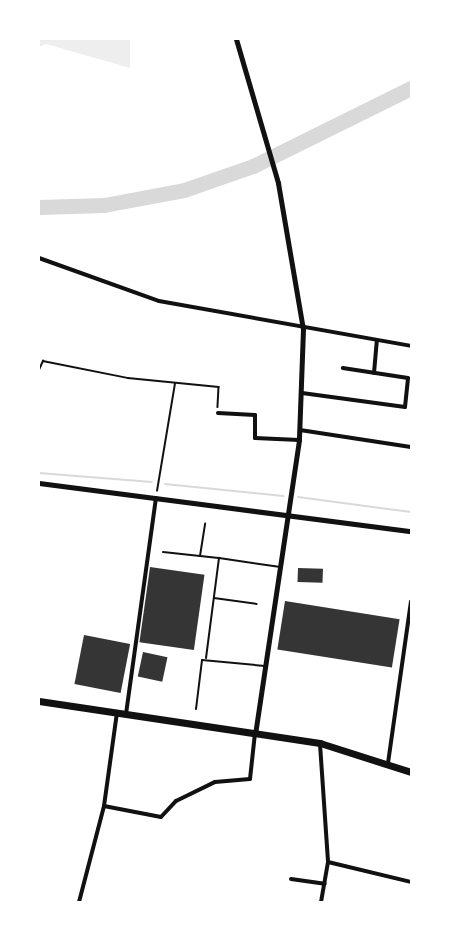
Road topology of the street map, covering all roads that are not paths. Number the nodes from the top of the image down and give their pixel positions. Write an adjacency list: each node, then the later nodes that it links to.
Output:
1 (237, 39): 3 (street)
2 (39, 258): 3 (street)
3 (303, 330): 4 (street); 8 (street)
4 (377, 341): 5 (street); 7 (street)
5 (411, 346)
6 (344, 369): 7 (street)
7 (375, 373): 8 (street)
8 (302, 393): 10 (street)
9 (218, 413): 11 (street)
10 (300, 430): 11 (street); 12 (street)
11 (299, 440): 15 (street)
12 (411, 447)
13 (39, 483): 14 (street)
14 (156, 498): 15 (street); 30 (street)
15 (288, 516): 17 (street); 21 (street)
16 (204, 523): 19 (lane)
17 (411, 531)
18 (163, 552): 19 (lane)
19 (200, 556): 20 (lane)
20 (219, 558): 21 (lane); 22 (lane)
21 (280, 567): 26 (street)
22 (214, 598): 24 (lane); 25 (lane)
23 (411, 602): 33 (street)
24 (257, 604)
25 (206, 658): 26 (lane); 28 (lane)
26 (266, 666): 31 (street)
27 (39, 701): 29 (main road)
28 (196, 709)
29 (117, 712): 30 (main road); 35 (street)
30 (126, 714): 31 (main road)
31 (255, 733): 32 (main road); 35 (street)
32 (320, 743): 33 (main road); 36 (street)
33 (388, 763): 34 (main road)
34 (411, 772)
35 (104, 806): 40 (street)
36 (328, 862): 38 (street); 39 (street)
37 (291, 879): 39 (street)
38 (411, 882)
39 (325, 884): 41 (street)
40 (80, 902)
41 (321, 902)

